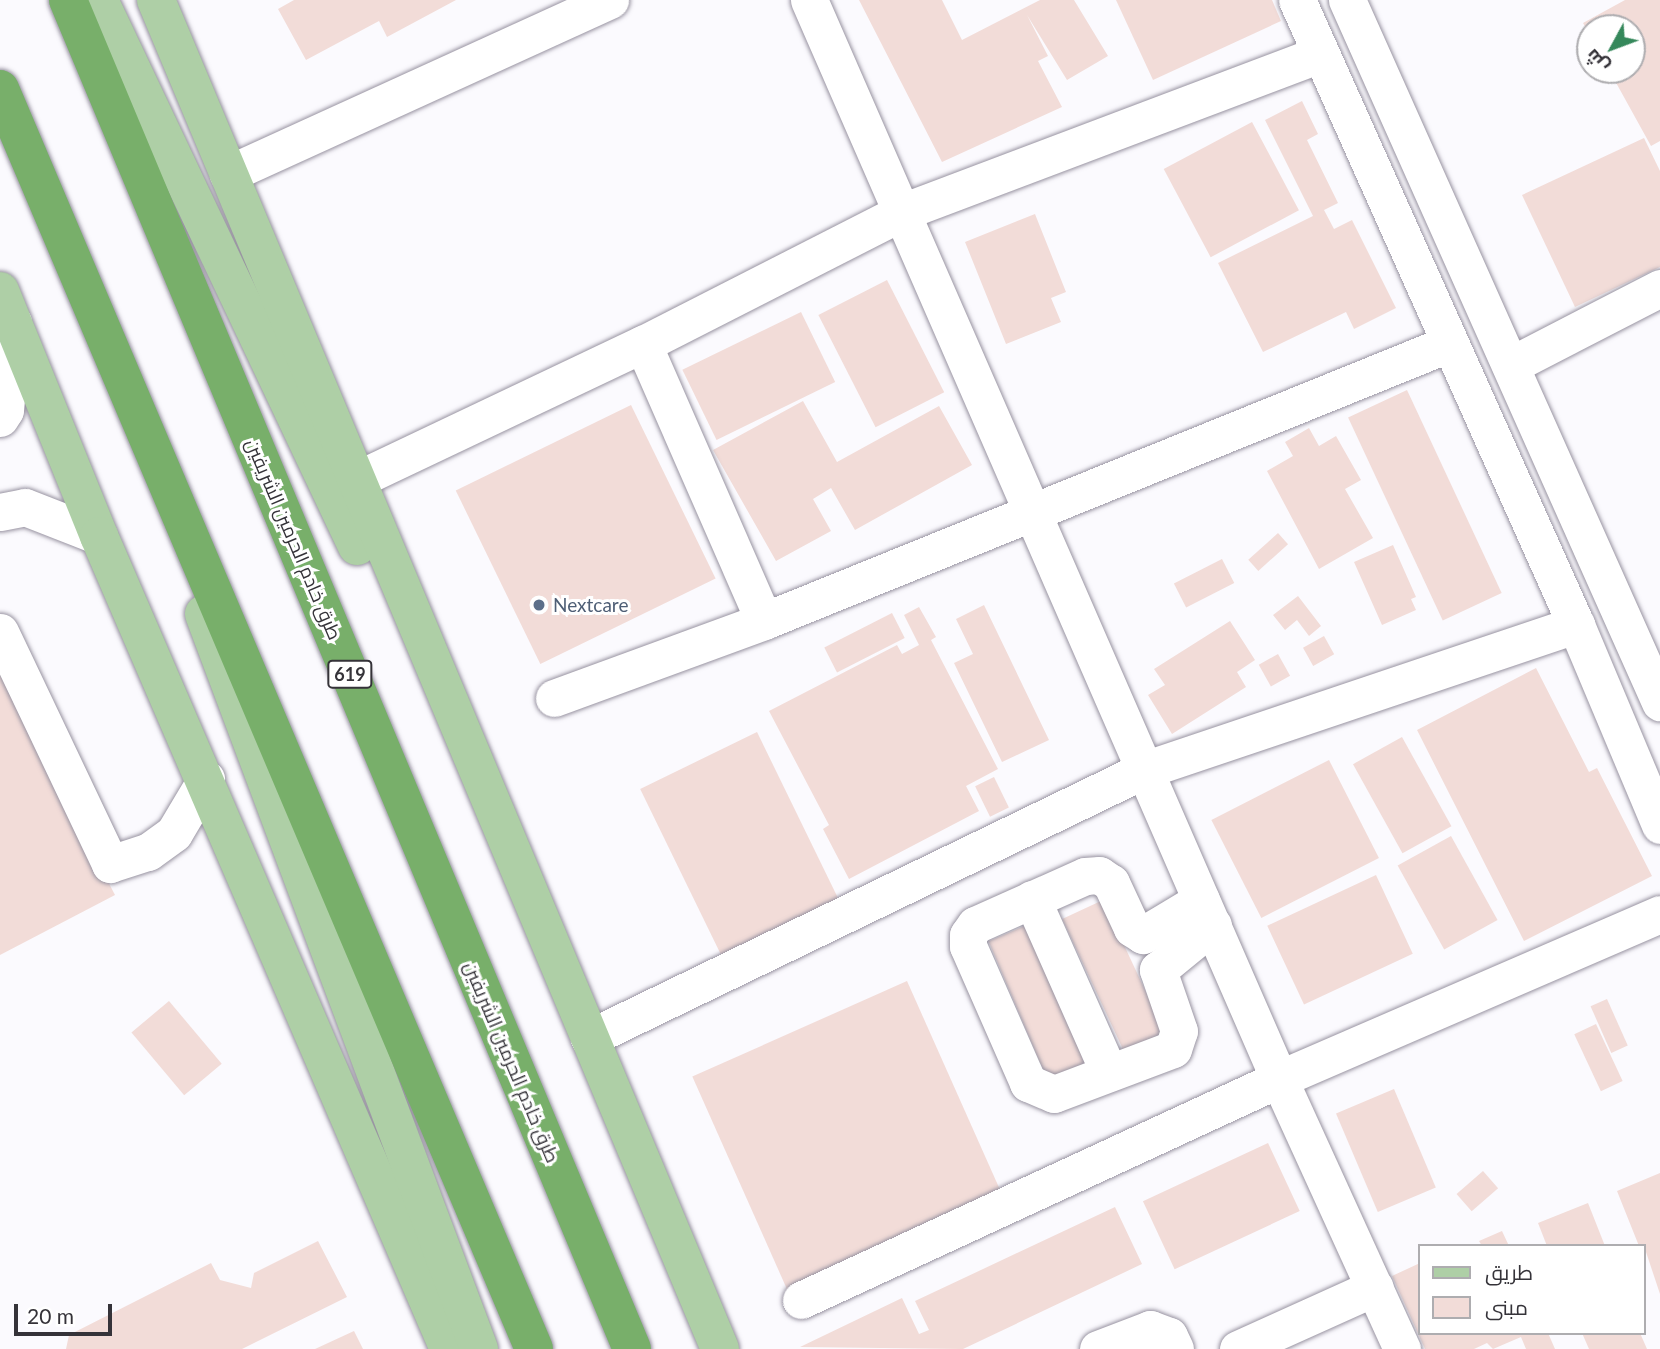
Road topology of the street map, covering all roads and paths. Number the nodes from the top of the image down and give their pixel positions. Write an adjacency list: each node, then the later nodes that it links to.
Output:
1 (68, 0): 42 (highway, طرق خادم الحرمين الشريفين / 619)
2 (99, 0): 34 (main road)
3 (156, 0): 10 (main road)
4 (610, 0): 10 (street)
5 (809, 0): 11 (street)
6 (1297, 0): 8 (street)
7 (1347, 0): 17 (street)
8 (1320, 54): 11 (street); 16 (street)
9 (0, 89): 12 (highway)
10 (228, 174): 19 (main road)
11 (901, 212): 15 (street); 20 (street)
12 (79, 281): 40 (main road); 41 (highway)
13 (1660, 288): 17 (street)
14 (7, 306): 18 (street); 22 (main road)
15 (643, 344): 19 (street); 23 (street)
16 (1448, 344): 20 (street); 24 (street)
17 (1511, 365): 27 (street)
18 (0, 418)
19 (356, 480): 34 (main road)
20 (1032, 510): 23 (street); 28 (street)
21 (0, 512): 22 (street)
22 (99, 536): 29 (main road)
23 (764, 621): 26 (street)
24 (1576, 625): 28 (street); 30 (street)
25 (0, 632): 29 (street)
26 (554, 698)
27 (1660, 702)
28 (1144, 770): 32 (street); 34 (street)
29 (206, 779): 39 (main road)
30 (1660, 825)
31 (1032, 899): 32 (street); 35 (street); 35 (street)
32 (1207, 913): 35 (street); 36 (street)
33 (1660, 914): 36 (street)
34 (589, 1038): 43 (main road)
35 (1109, 1073)
36 (1279, 1079): 37 (street); 38 (street)
37 (1375, 1287): 46 (street); 47 (street)
38 (800, 1300)
39 (449, 1349)
40 (479, 1349)
41 (534, 1349)
42 (632, 1349)
43 (720, 1349)
44 (1098, 1349): 45 (street)
45 (1175, 1349)
46 (1238, 1349)
47 (1402, 1349)

